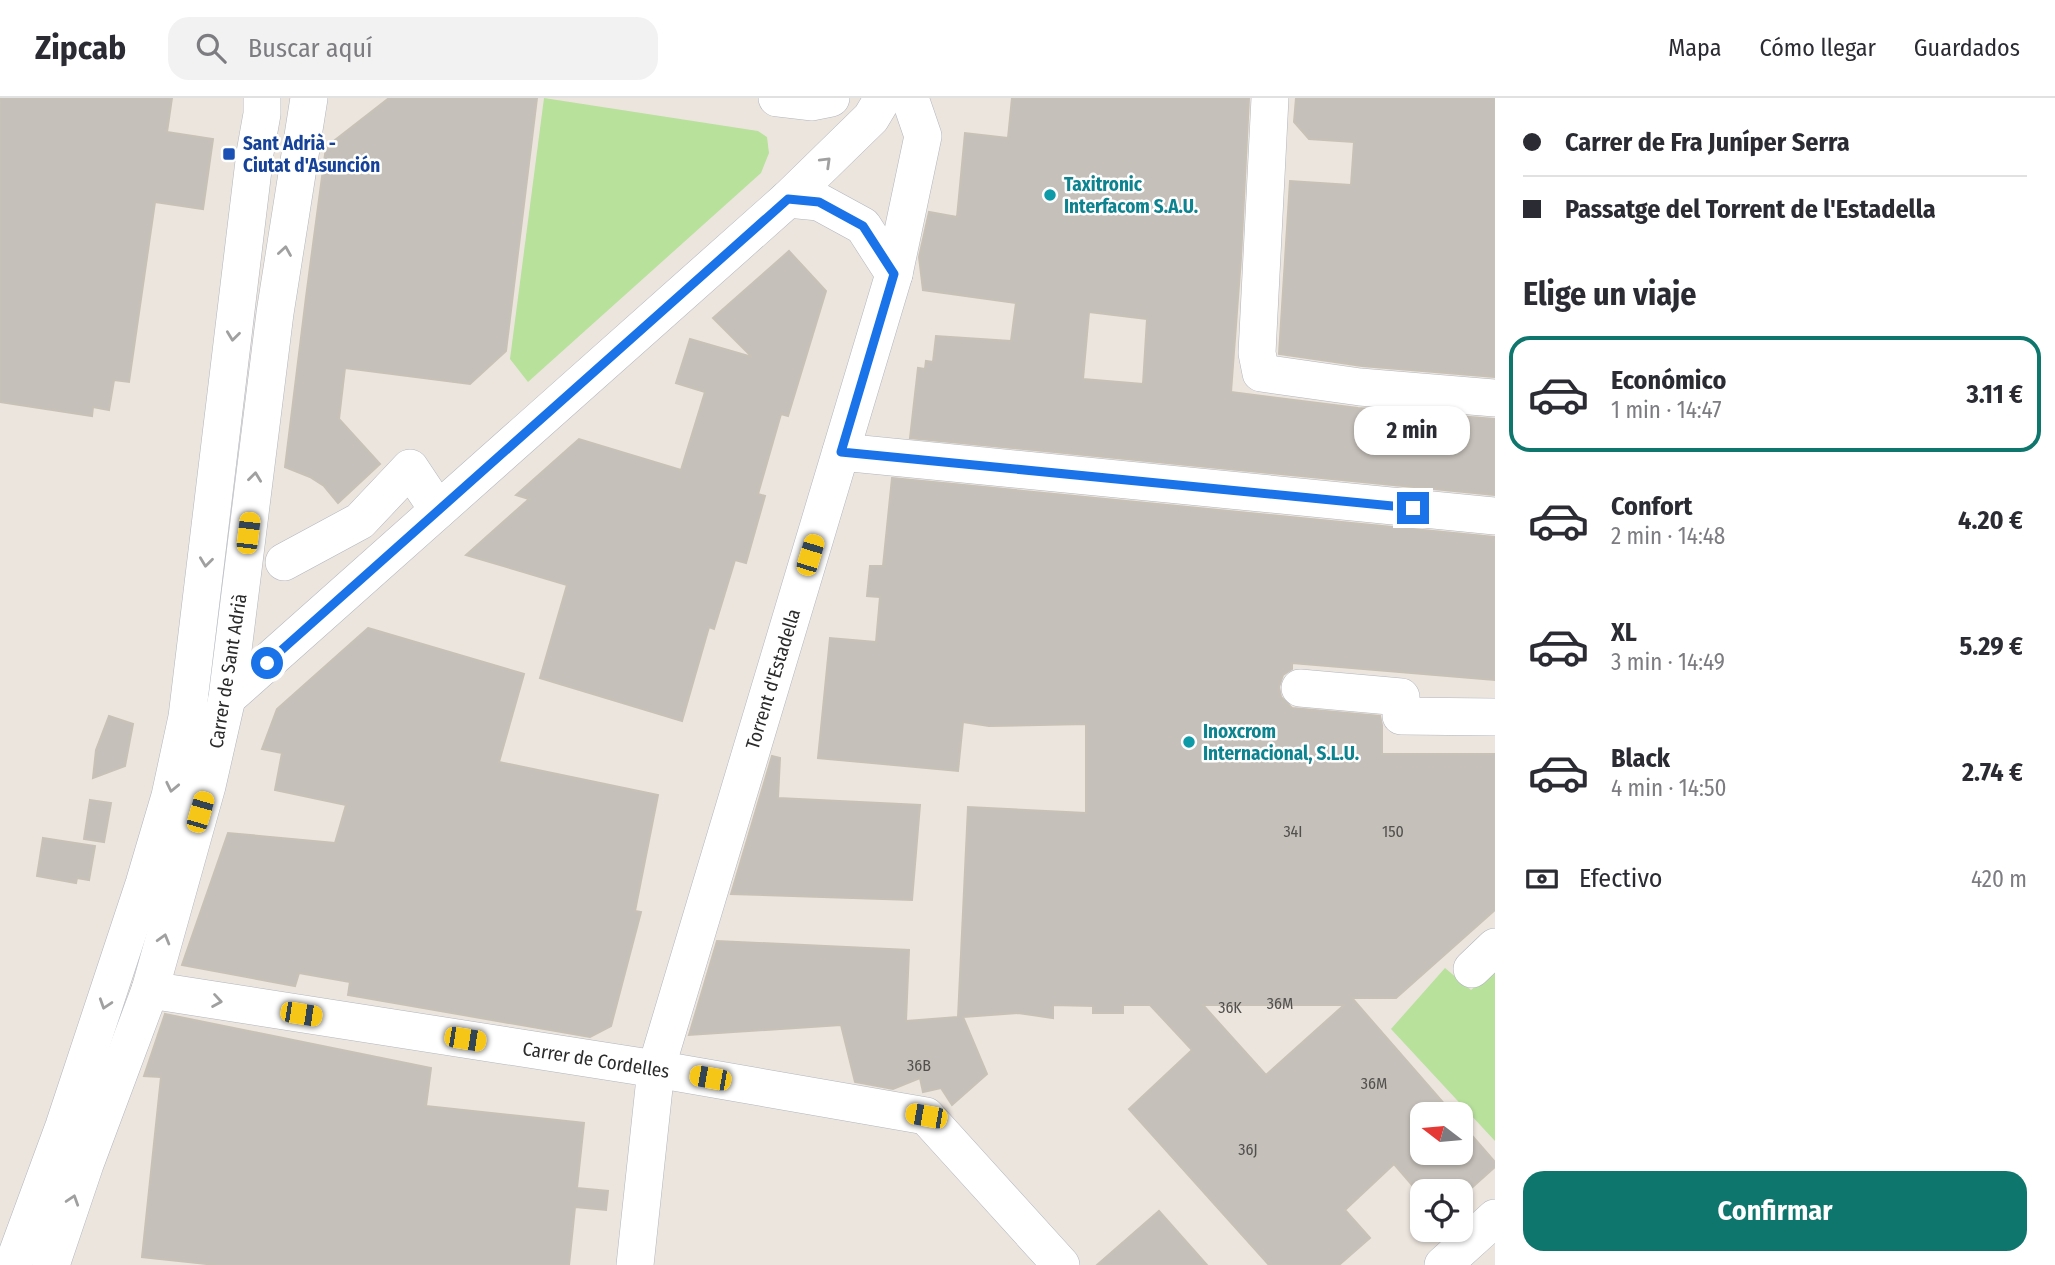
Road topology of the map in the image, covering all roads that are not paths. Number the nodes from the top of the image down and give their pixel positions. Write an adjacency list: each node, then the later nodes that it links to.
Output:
1 (262, 98): 21 (street, Carrer de Sant Adrià, one-way to 21)
2 (309, 98): 16 (street, Carrer de Sant Adrià, one-way to 2)
3 (777, 98): 4 (street)
4 (831, 98)
5 (883, 98): 8 (street, one-way to 5)
6 (910, 98): 9 (street, Torrent d'Estadella)
7 (1270, 98): 10 (street)
8 (788, 199): 9 (street); 12 (street)
9 (894, 274): 11 (street, Torrent d'Estadella)
10 (1495, 398)
11 (841, 452): 13 (street); 19 (street, Torrent d'Estadella)
12 (438, 510): 14 (street); 16 (street)
13 (1495, 516)
14 (284, 562)
15 (1300, 688): 17 (street)
16 (227, 698): 18 (street, Carrer de Sant Adrià, one-way to 16)
17 (1495, 717)
18 (150, 990): 19 (street, Carrer de Cordelles, one-way to 19); 22 (street, Carrer de Sant Adrià, one-way to 18)
19 (656, 1069): 23 (street, Torrent d'Estadella); 24 (street, Carrer de Cordelles)
20 (1495, 1218): 25 (street)
21 (13, 1265)
22 (51, 1265)
23 (635, 1265)
24 (1061, 1265)
25 (1443, 1265)

